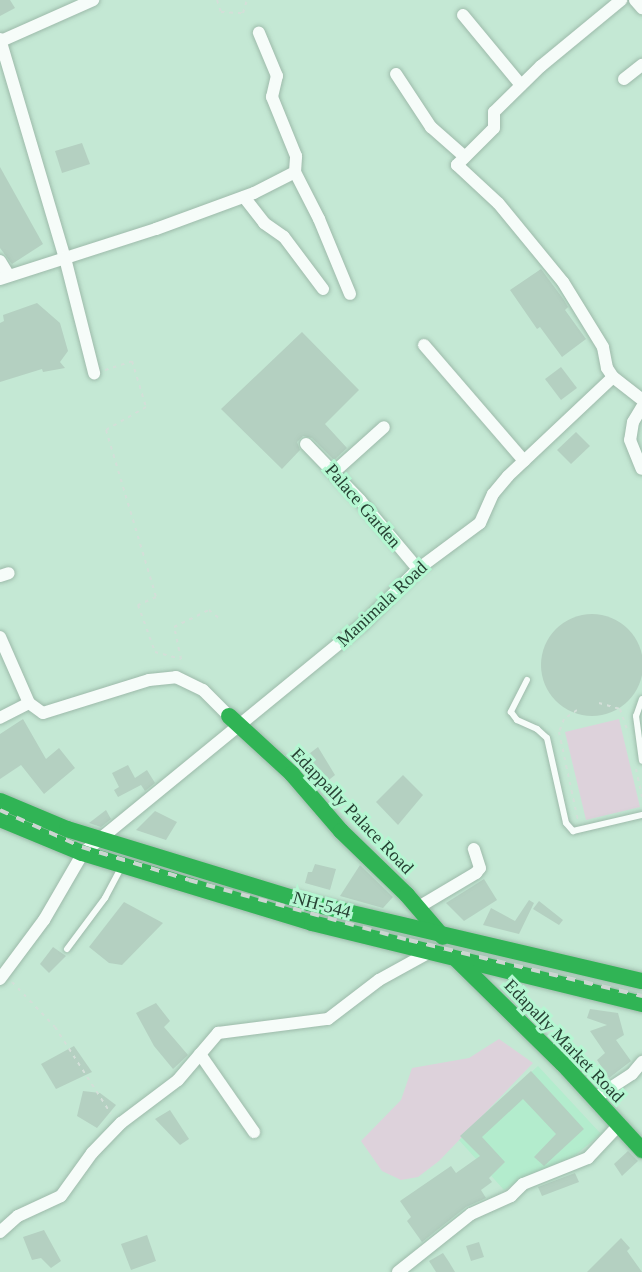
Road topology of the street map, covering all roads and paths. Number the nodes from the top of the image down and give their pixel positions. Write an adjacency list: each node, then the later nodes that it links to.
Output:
1 (93, 0): 9 (street)
2 (217, 0): 3 (path)
3 (247, 0)
4 (621, 0): 13 (street)
5 (635, 0): 6 (street)
6 (642, 8)
7 (463, 15): 13 (street)
8 (259, 33): 15 (street)
9 (1, 40): 17 (street)
10 (642, 65): 12 (street)
11 (396, 74): 14 (street)
12 (624, 79)
13 (521, 85): 14 (street)
14 (465, 157): 24 (street)
15 (295, 172): 16 (street); 21 (street)
16 (244, 197): 17 (street); 20 (street)
17 (65, 258): 19 (street); 23 (street)
18 (0, 261): 19 (street)
19 (4, 278)
20 (323, 289)
21 (350, 295)
22 (424, 345): 29 (street)
23 (94, 373): 33 (path)
24 (613, 377): 25 (street); 29 (street, Manimala Road)
25 (642, 400)
26 (642, 407): 30 (street)
27 (384, 427): 31 (street)
28 (306, 444): 31 (street, Palace Garden)
29 (524, 461): 32 (street, Manimala Road)
30 (642, 469)
31 (334, 472): 32 (street, Palace Garden)
32 (418, 569): 41 (street, Manimala Road)
33 (219, 618)
34 (0, 637): 37 (street)
35 (527, 680): 48 (lane)
36 (642, 699): 43 (lane)
37 (29, 703): 40 (street); 41 (street)
38 (598, 703): 42 (path)
39 (577, 709): 48 (path)
40 (0, 718)
41 (235, 721): 49 (street, Manimala Road); 53 (main road, Edappally Palace Road)
42 (629, 738)
43 (638, 762): 44 (path)
44 (642, 798)
45 (0, 800): 49 (main road, NH-544)
46 (642, 814): 48 (lane)
47 (0, 818): 51 (main road, NH-544)
48 (579, 829)
49 (104, 839): 51 (street, Manimala Road); 54 (main road, NH-544)
50 (474, 849): 53 (street)
51 (83, 853): 52 (main road, NH-544); 59 (street)
52 (122, 866): 56 (lane); 57 (main road, NH-544)
53 (417, 908): 54 (main road, Edappally Palace Road)
54 (443, 937): 55 (main road, NH-544)
55 (471, 943): 58 (main road); 60 (main road, NH-544)
56 (67, 949)
57 (430, 952): 58 (main road, NH-544); 62 (street)
58 (463, 961): 61 (main road, NH-544); 64 (main road, Edapally Market Road)
59 (2, 976): 66 (path)
60 (642, 981)
61 (642, 1004)
62 (200, 1054): 66 (street); 67 (street)
63 (642, 1062): 64 (street)
64 (595, 1098): 65 (main road, Edapally Market Road)
65 (619, 1125): 68 (main road, Edapally Market Road); 70 (street)
66 (118, 1126): 69 (street)
67 (254, 1132)
68 (642, 1150)
69 (0, 1232)
70 (398, 1272)

